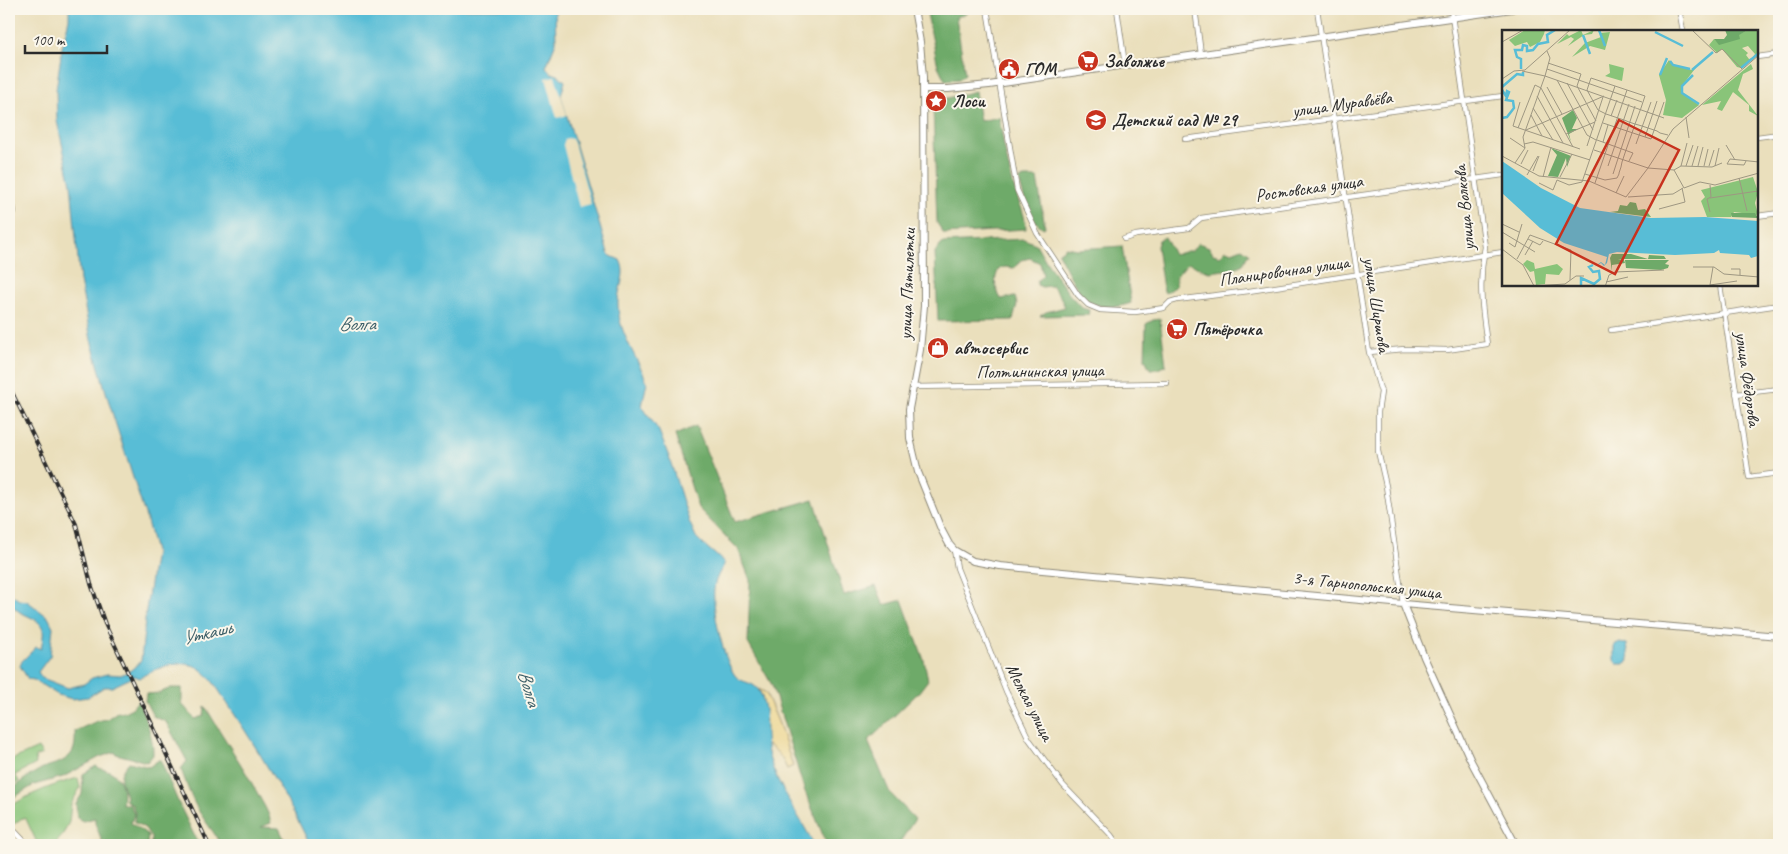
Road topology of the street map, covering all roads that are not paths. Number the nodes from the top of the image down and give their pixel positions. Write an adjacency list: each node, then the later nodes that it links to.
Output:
1 (914, 9): 17 (main road, улица Пятилетки)
2 (987, 9): 16 (street)
3 (1117, 9): 15 (street)
4 (1195, 9): 12 (street)
5 (1318, 9): 11 (street, улица Ширшова)
6 (1451, 9): 9 (street, улица Волкова)
7 (1512, 9): 9 (main road)
8 (1680, 9): 10 (street)
9 (1452, 17): 11 (main road); 19 (street, улица Волкова)
10 (1683, 30)
11 (1322, 36): 12 (main road); 20 (street, улица Ширшова)
12 (1201, 54): 15 (main road)
13 (1779, 54): 14 (street)
14 (1758, 57)
15 (1125, 65): 16 (main road)
16 (999, 83): 17 (main road); 34 (street, Планировочная улица)
17 (923, 89): 41 (main road, улица Пятилетки)
18 (1502, 96): 19 (street, улица Муравьёва)
19 (1464, 102): 20 (street, улица Муравьёва); 25 (street, улица Волкова)
20 (1335, 119): 23 (street, улица Муравьёва); 27 (street, улица Ширшова)
21 (1779, 134): 22 (street)
22 (1758, 137)
23 (1185, 140)
24 (1502, 175): 25 (street, Ростовская улица)
25 (1475, 179): 27 (street, Ростовская улица); 33 (street, улица Волкова)
26 (9, 181): 30 (street)
27 (1347, 197): 31 (street, Ростовская улица); 34 (street, улица Ширшова)
28 (1779, 213): 29 (street)
29 (1758, 216)
30 (9, 217)
31 (1124, 239)
32 (1502, 252): 33 (street, Планировочная улица)
33 (1484, 255): 34 (street, Планировочная улица); 39 (street, улица Волкова)
34 (1358, 274): 39 (street, улица Ширшова)
35 (1720, 286): 37 (street, улица Фёдорова)
36 (1779, 305): 37 (street)
37 (1724, 312): 38 (street); 43 (street, улица Фёдорова)
38 (1611, 330)
39 (1369, 352): 46 (street, улица Ширшова)
40 (1167, 383): 41 (street, Полтининская улица)
41 (912, 387): 45 (main road, улица Пятилетки)
42 (1779, 389): 43 (street)
43 (1736, 394): 44 (street, улица Фёдорова)
44 (1779, 472)
45 (954, 550): 46 (main road, 3-я Тарнопольская улица); 50 (street, Мелкая улица)
46 (1403, 604): 47 (main road, 3-я Тарнопольская улица); 51 (main road)
47 (1779, 636)
48 (9, 825): 49 (street)
49 (28, 845)
50 (1118, 845)
51 (1516, 845)

